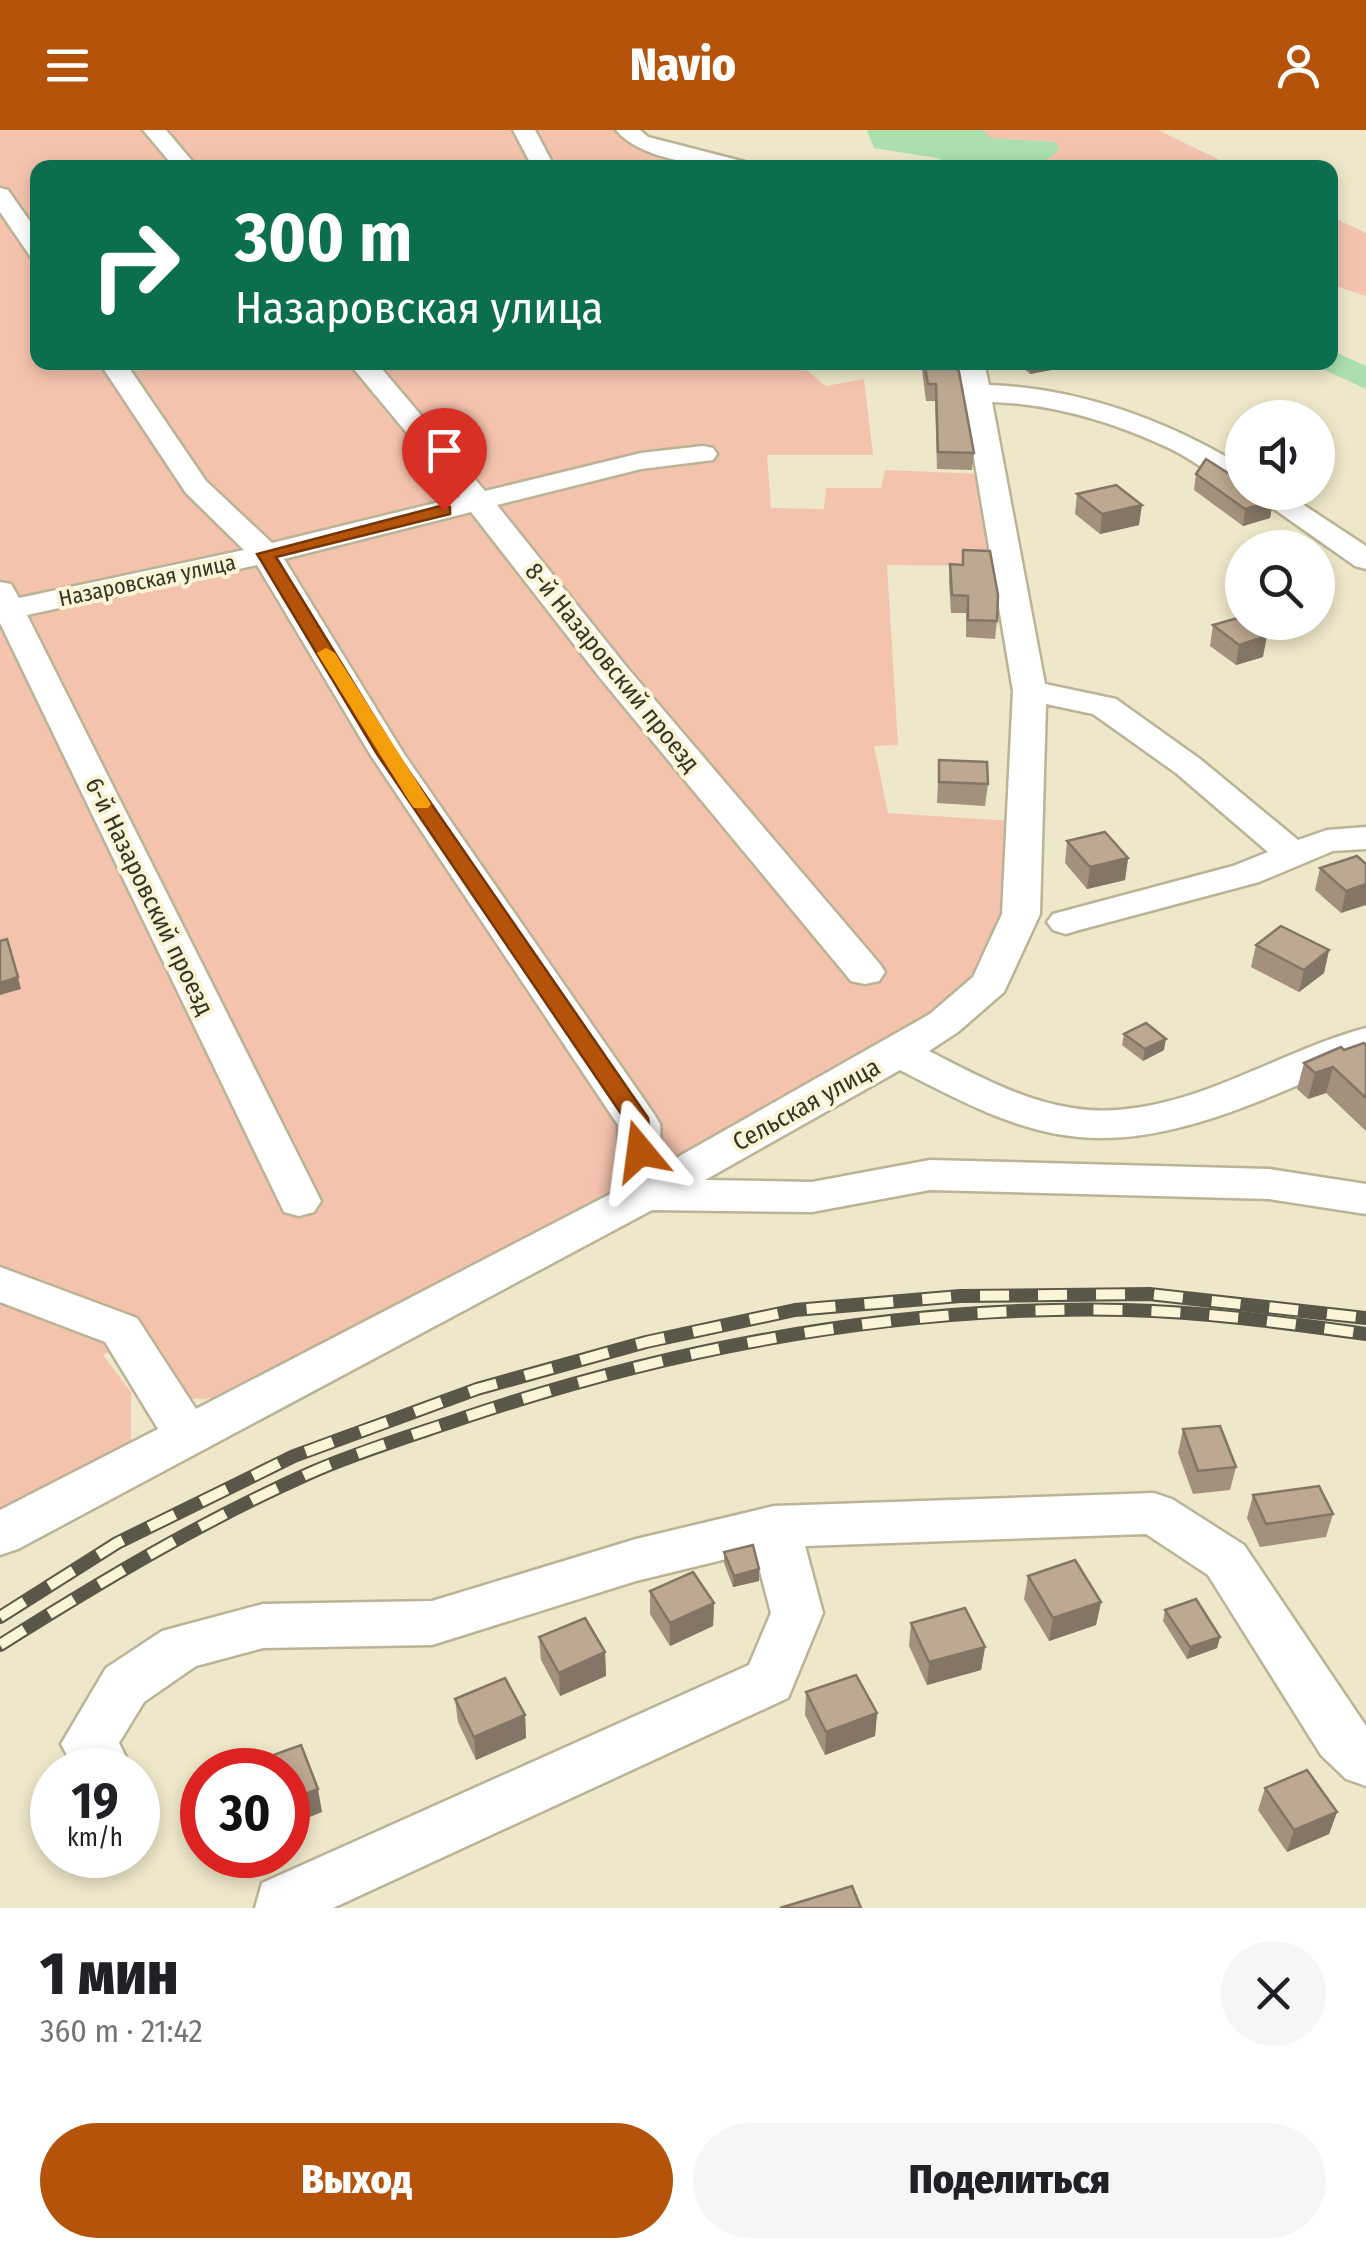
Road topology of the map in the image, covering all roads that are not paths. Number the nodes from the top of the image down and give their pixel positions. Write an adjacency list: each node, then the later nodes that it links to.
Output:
1 (154, 130): 4 (street)
2 (524, 130): 5 (street)
3 (626, 130): 6 (street)
4 (180, 160)
5 (540, 160)
6 (710, 160)
7 (0, 196): 8 (street)
8 (30, 239)
9 (117, 370): 16 (street)
10 (368, 370): 14 (street, 8-й Назаровский проезд)
11 (975, 378): 13 (street); 19 (street, Сельская улица)
12 (704, 454): 14 (street, Назаровская улица)
13 (1225, 467)
14 (480, 502): 16 (street, Назаровская улица); 23 (street, 8-й Назаровский проезд)
15 (1291, 510): 17 (street)
16 (266, 554): 18 (street, Назаровская улица); 26 (street)
17 (1366, 560)
18 (4, 604): 28 (street, 6-й Назаровский проезд)
19 (1030, 691): 21 (street); 25 (street, Сельская улица)
20 (1366, 838): 21 (street)
21 (1293, 854): 22 (street)
22 (1066, 922)
23 (865, 972)
24 (1366, 1041): 25 (street)
25 (898, 1052): 26 (street, Сельская улица)
26 (642, 1195): 27 (street); 30 (street, Сельская улица)
27 (1366, 1199)
28 (299, 1200)
29 (0, 1284): 30 (street)
30 (187, 1436): 32 (street, Сельская улица)
31 (774, 1527): 33 (street); 34 (street); 35 (street)
32 (0, 1534)
33 (91, 1748)
34 (1366, 1761)
35 (284, 1908)

